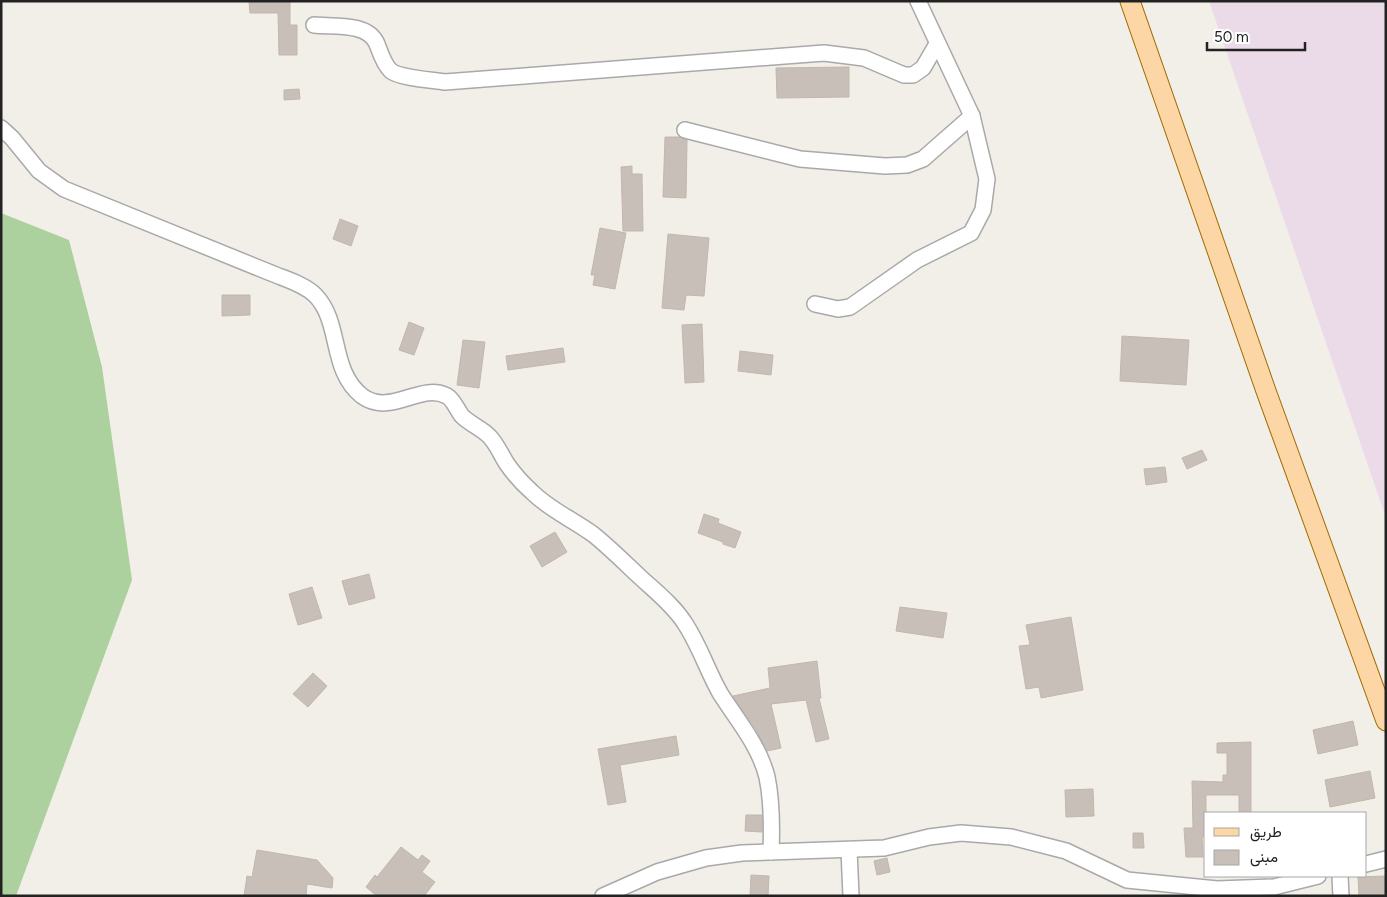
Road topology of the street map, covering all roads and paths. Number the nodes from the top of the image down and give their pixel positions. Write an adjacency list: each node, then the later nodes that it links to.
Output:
1 (918, 1): 4 (street)
2 (1130, 1): 9 (main road)
3 (314, 25): 4 (street)
4 (938, 44): 5 (street)
5 (972, 116): 7 (street); 8 (street)
6 (1, 128): 11 (street)
7 (685, 130)
8 (816, 304)
9 (1386, 721)
10 (849, 850): 11 (street); 14 (street); 17 (street)
11 (771, 852): 16 (street)
12 (1386, 858): 13 (street)
13 (1367, 864)
14 (1314, 877)
15 (1340, 877): 18 (street)
16 (603, 896)
17 (851, 896)
18 (1341, 896)

